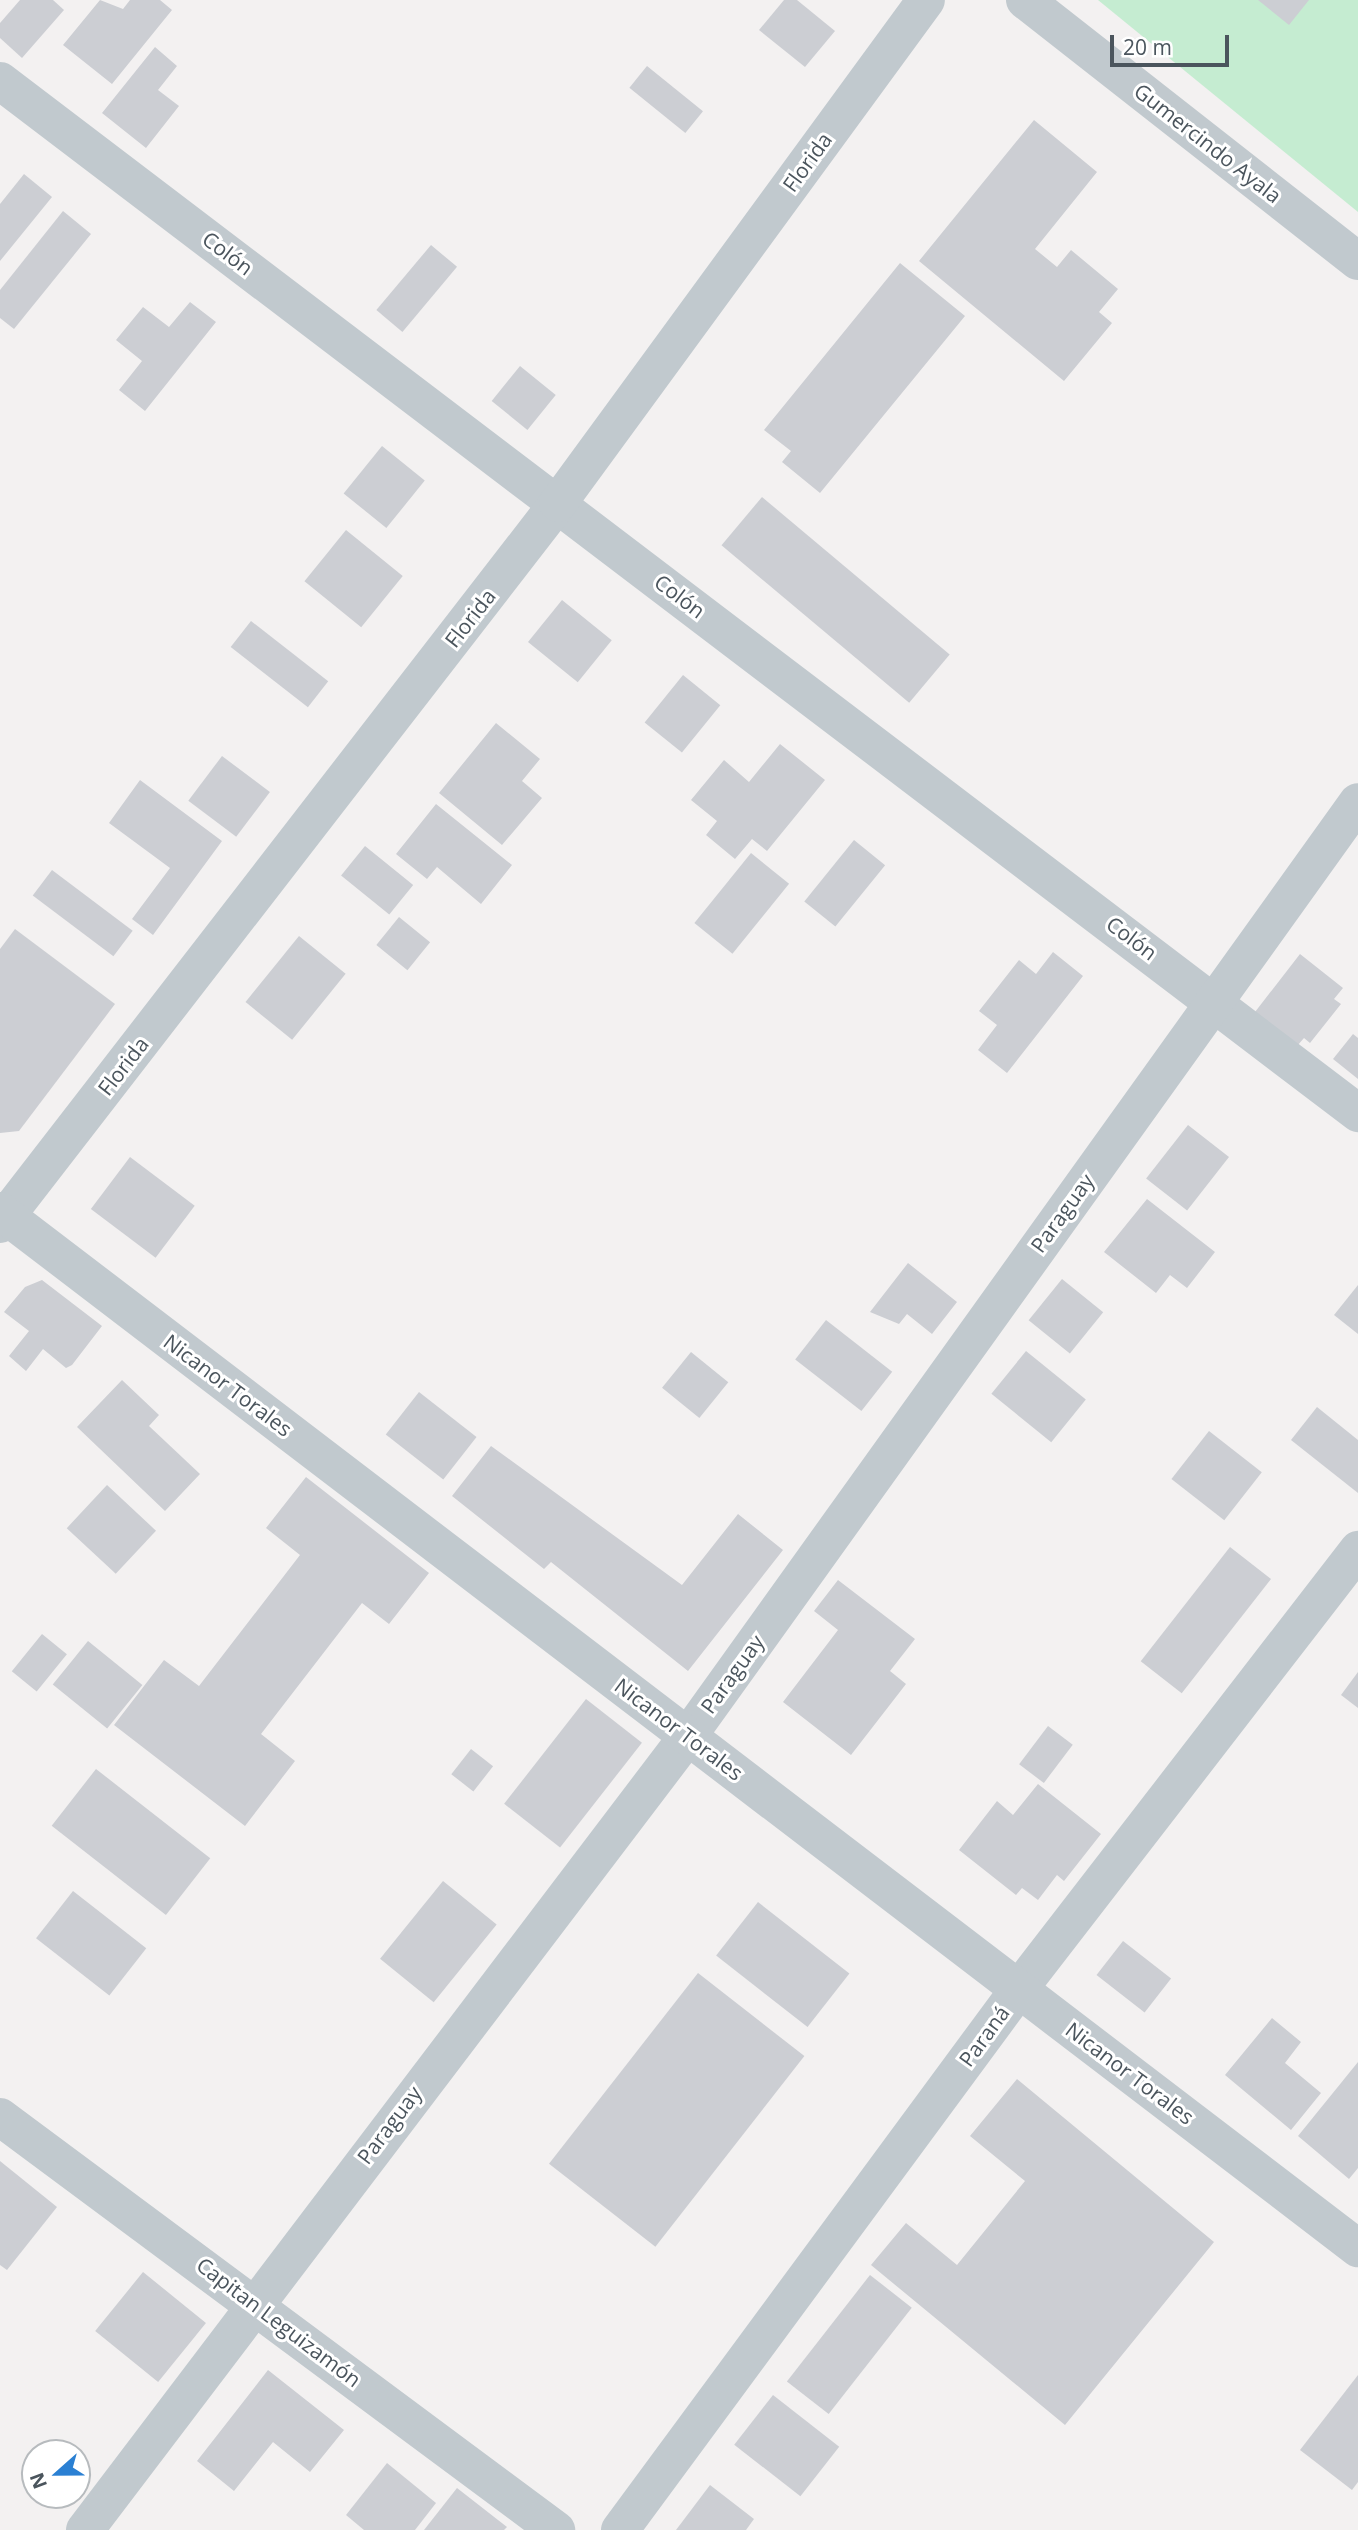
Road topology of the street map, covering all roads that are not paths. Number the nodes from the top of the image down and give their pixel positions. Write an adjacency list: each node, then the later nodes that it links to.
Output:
1 (926, 0): 5 (street, Florida)
2 (1025, 0): 4 (street, Gumercindo Ayala)
3 (0, 81): 5 (street, Colón)
4 (1358, 261)
5 (558, 503): 7 (street, Colón); 9 (street, Florida)
6 (1358, 802): 7 (street, Paraguay)
7 (1214, 1000): 8 (street, Colón); 11 (street, Paraguay)
8 (1358, 1113)
9 (2, 1217): 11 (street, Nicanor Torales)
10 (1358, 1550): 12 (street, Paraná)
11 (688, 1736): 12 (street, Nicanor Torales); 15 (street, Paraguay)
12 (1019, 1989): 14 (street, Nicanor Torales); 18 (street, Paraná)
13 (0, 2117): 15 (street, Capitan Leguizamón)
14 (1358, 2248)
15 (253, 2303): 16 (street, Paraguay); 17 (street, Capitan Leguizamón)
16 (85, 2530)
17 (556, 2530)
18 (620, 2530)

